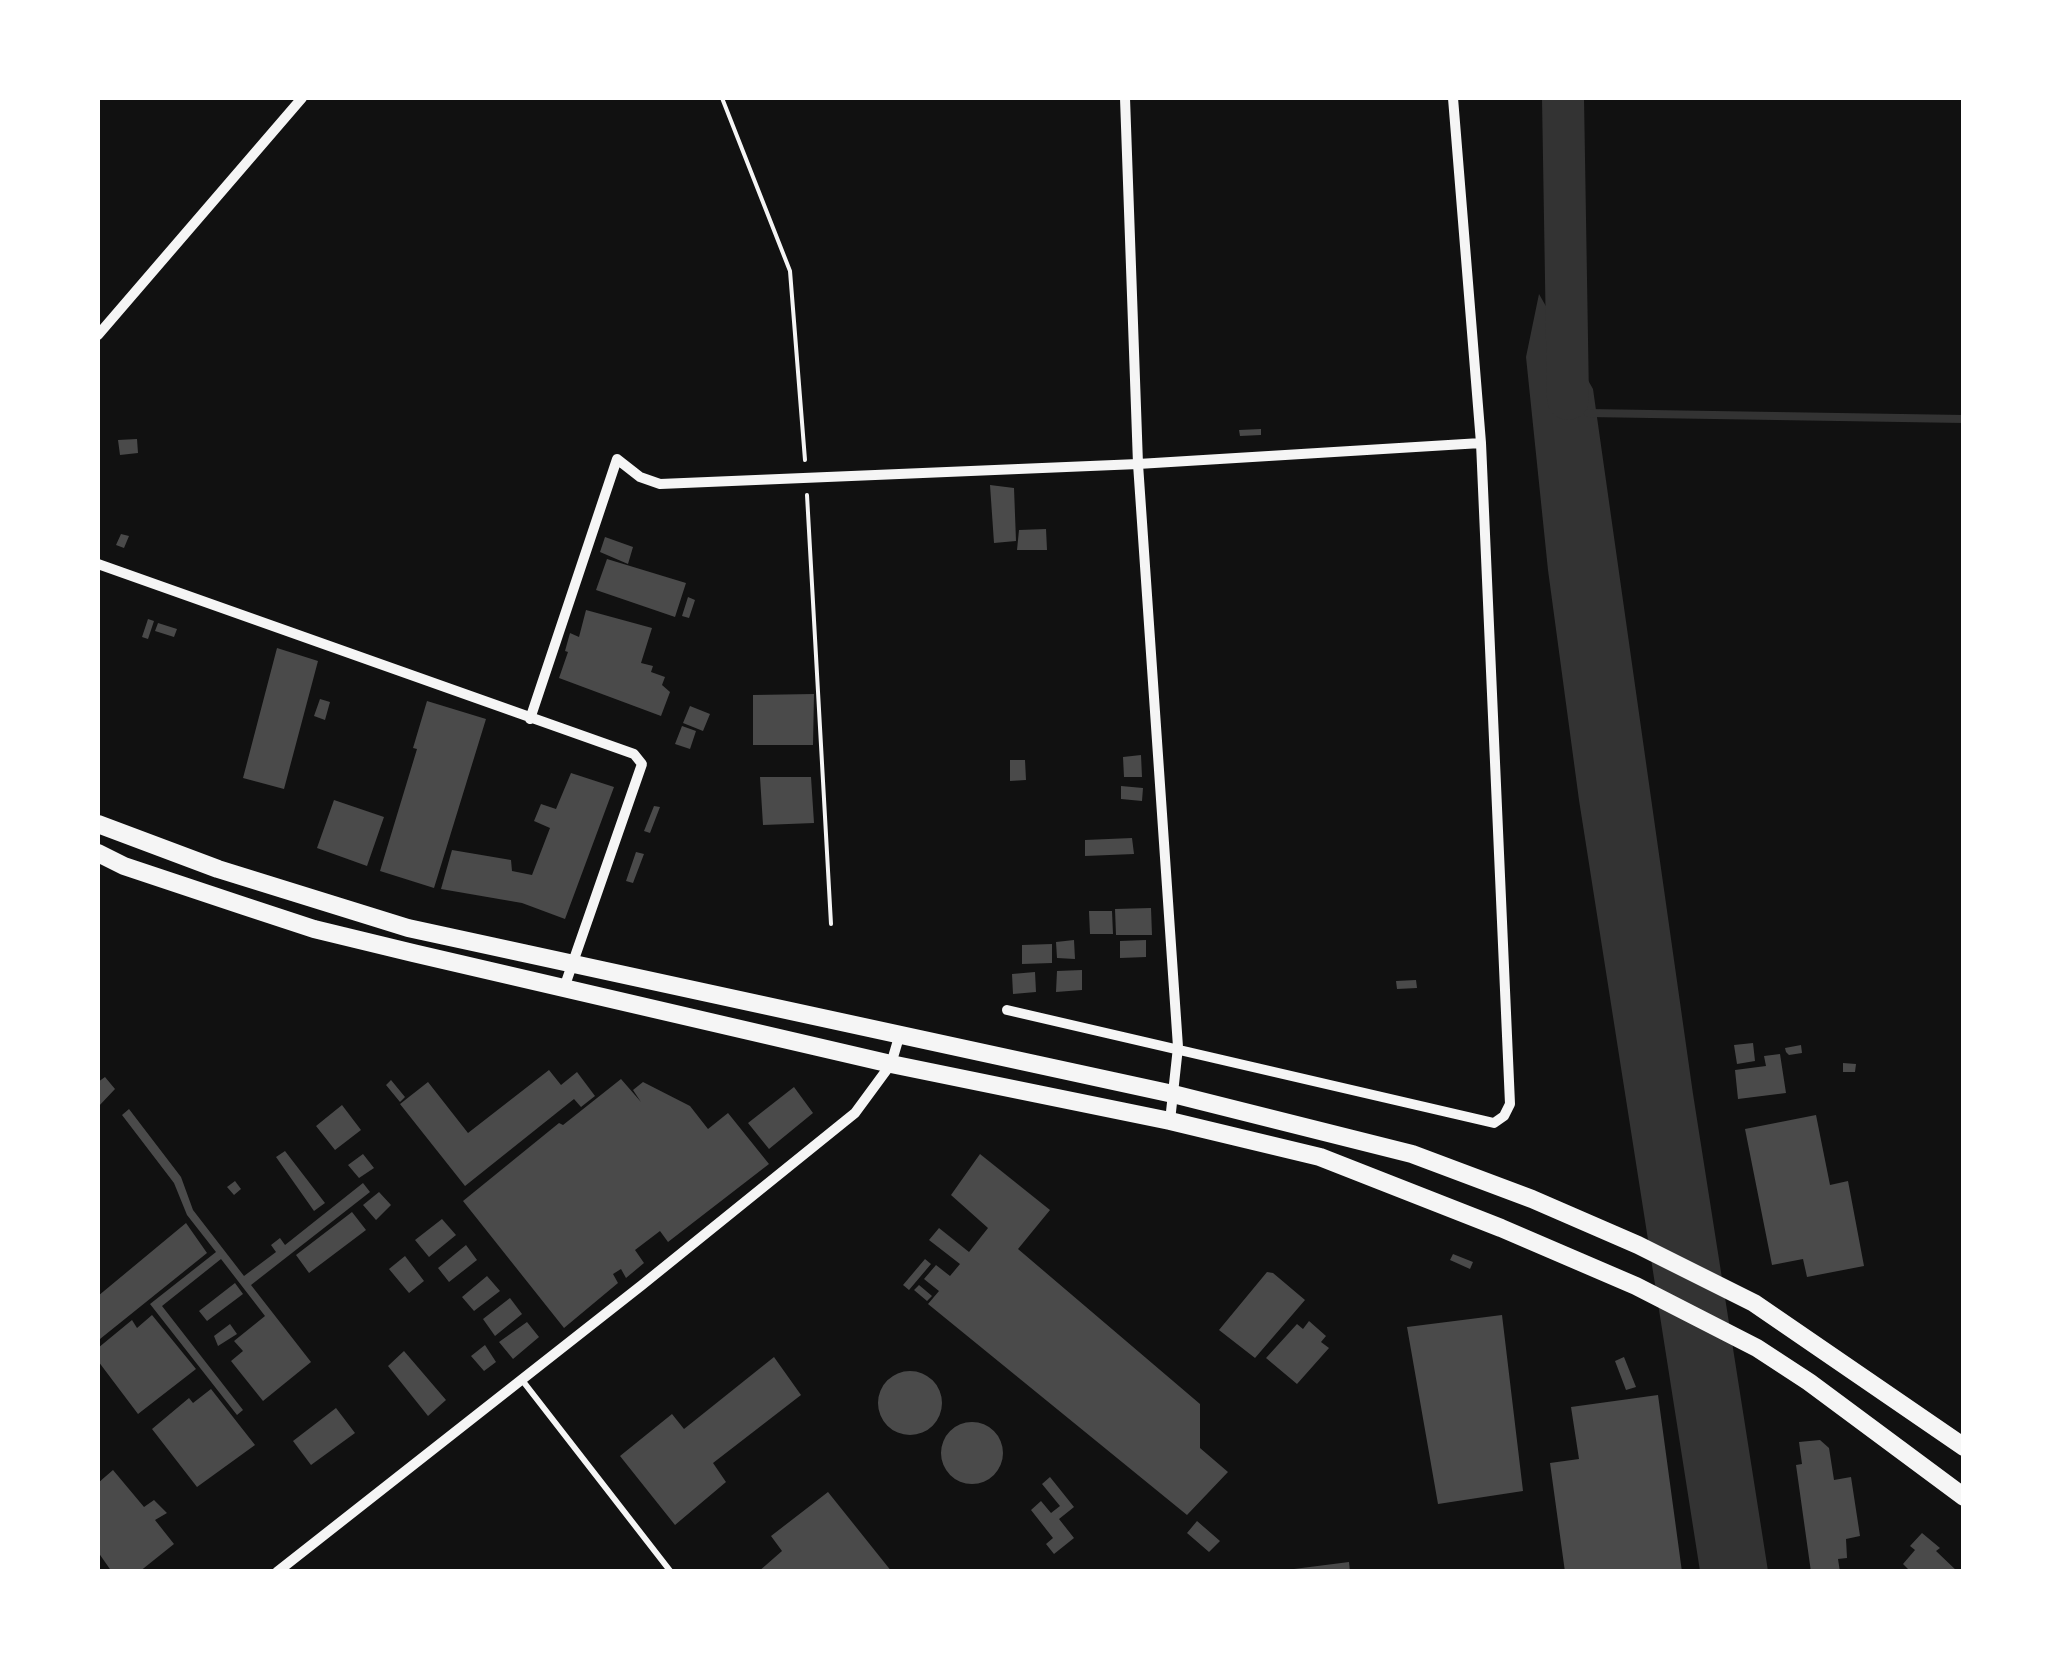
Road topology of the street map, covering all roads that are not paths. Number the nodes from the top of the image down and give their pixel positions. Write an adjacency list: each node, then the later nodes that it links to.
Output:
1 (302, 98): 4 (street)
2 (1125, 98): 6 (street)
3 (1453, 98): 5 (street)
4 (98, 336)
5 (1480, 444): 6 (street); 15 (street)
6 (1138, 464): 8 (street); 15 (street)
7 (98, 564): 8 (street)
8 (530, 719): 11 (street)
9 (98, 824): 11 (main road)
10 (98, 853): 12 (main road)
11 (570, 962): 12 (street); 14 (main road)
12 (564, 988): 16 (main road)
13 (1007, 1010): 15 (street)
14 (899, 1037): 16 (street); 17 (main road)
15 (1178, 1047): 17 (street)
16 (890, 1064): 18 (main road); 19 (street)
17 (1173, 1094): 18 (street); 20 (main road)
18 (1170, 1121): 21 (main road)
19 (522, 1380): 22 (street); 23 (lane)
20 (1964, 1448)
21 (1964, 1497)
22 (277, 1572)
23 (671, 1572)

